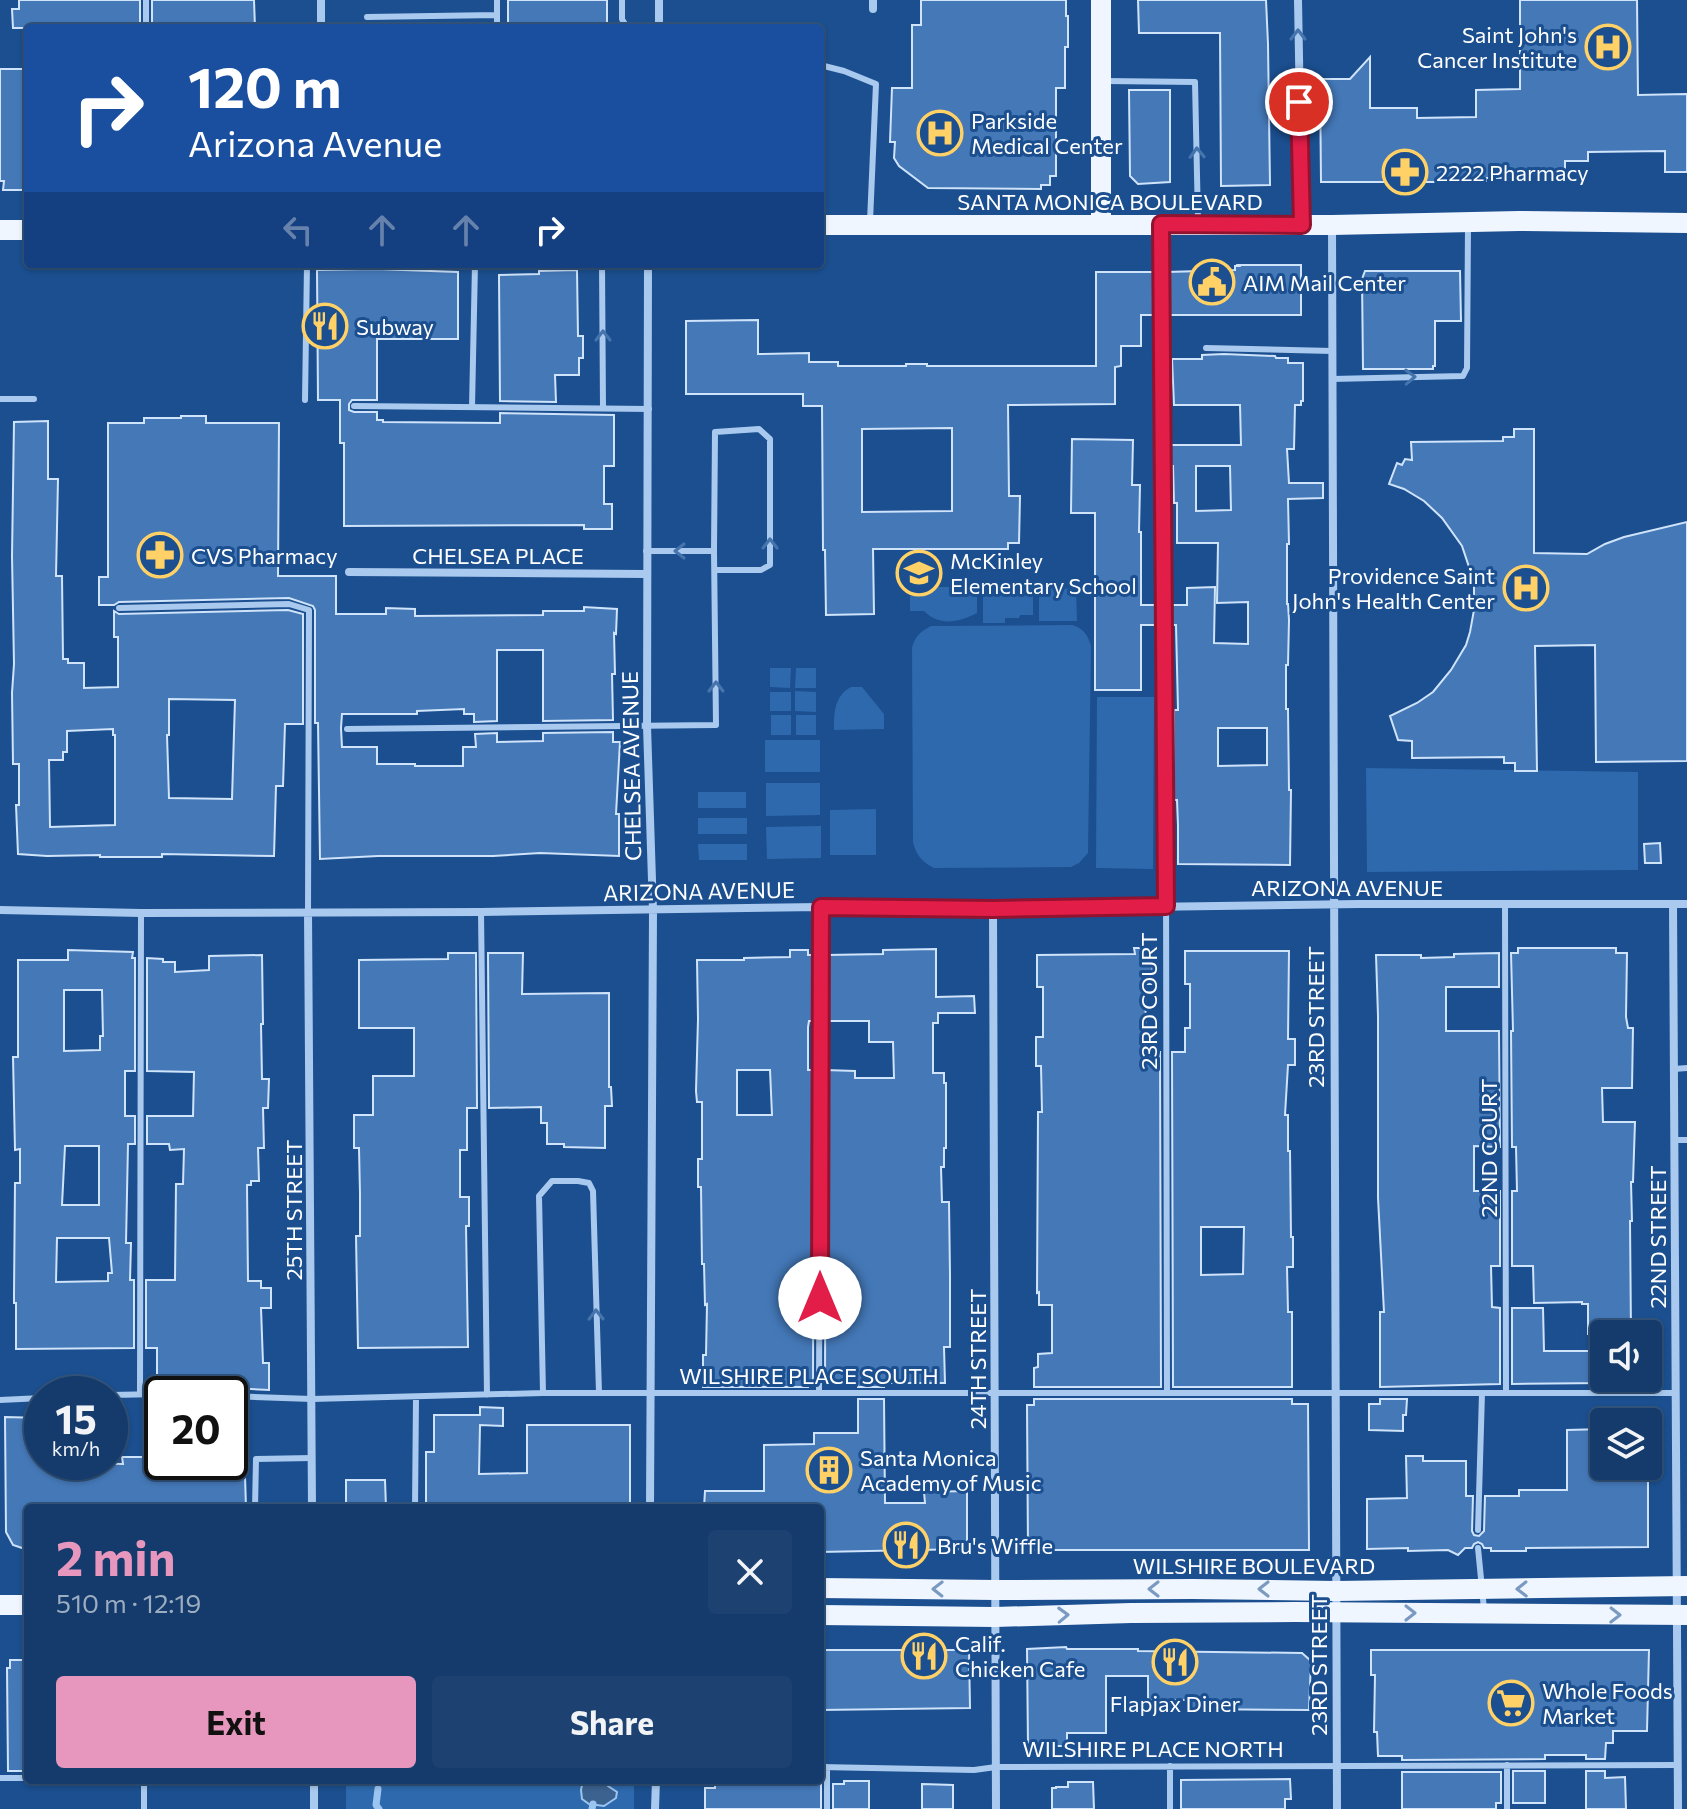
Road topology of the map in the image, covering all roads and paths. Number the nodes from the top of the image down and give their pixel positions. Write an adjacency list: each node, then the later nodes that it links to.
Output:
1 (146, 0): 10 (lane)
2 (321, 0): 11 (street)
3 (497, 0): 8 (lane)
4 (622, 0): 13 (lane)
5 (659, 0): 14 (street)
6 (1101, 0): 16 (main road)
7 (1298, 0): 24 (street, one-way to 7)
8 (497, 15): 9 (lane); 12 (lane)
9 (367, 17)
10 (146, 24)
11 (321, 24)
12 (497, 24)
13 (623, 24)
14 (659, 24)
15 (824, 66): 23 (lane)
16 (1101, 81): 19 (main road); 21 (lane, one-way to 16)
17 (1468, 221): 18 (main road, SANTA MONICA BOULEVARD); 25 (main road, SANTA MONICA BOULEVARD); 34 (lane, one-way to 17)
18 (1687, 223)
19 (1101, 224): 20 (main road, SANTA MONICA BOULEVARD); 23 (main road, SANTA MONICA BOULEVARD)
20 (1161, 224): 21 (main road, SANTA MONICA BOULEVARD); 54 (lane, 23RD COURT)
21 (1198, 224): 24 (main road, SANTA MONICA BOULEVARD)
22 (824, 225): 23 (main road, SANTA MONICA BOULEVARD)
23 (870, 225)
24 (1302, 225): 25 (main road, SANTA MONICA BOULEVARD)
25 (1332, 225): 33 (street, 23RD STREET)
26 (0, 230): 27 (main road)
27 (24, 230)
28 (307, 268): 37 (lane)
29 (475, 268): 39 (lane)
30 (602, 268): 40 (lane, one-way to 30)
31 (648, 268): 41 (street, CHELSEA AVENUE)
32 (1206, 348): 33 (lane)
33 (1332, 351): 34 (street, 23RD STREET)
34 (1332, 379): 53 (street, 23RD STREET)
35 (0, 399): 36 (lane)
36 (34, 399)
37 (305, 400)
38 (354, 406): 39 (lane)
39 (472, 407): 40 (lane)
40 (603, 408): 41 (lane)
41 (649, 409): 42 (street, CHELSEA AVENUE)
42 (646, 551): 43 (lane, one-way to 42); 46 (street, CHELSEA AVENUE)
43 (714, 551): 44 (lane); 44 (lane, one-way to 43)
44 (715, 570): 48 (lane, one-way to 44)
45 (349, 572): 46 (street, CHELSEA PLACE)
46 (646, 574): 48 (street, CHELSEA AVENUE)
47 (119, 608): 59 (lane)
48 (647, 726): 49 (lane); 58 (street, CHELSEA AVENUE)
49 (347, 729)
50 (1505, 904): 51 (street, ARIZONA AVENUE); 53 (street, ARIZONA AVENUE); 76 (lane, 22ND COURT)
51 (1673, 904): 52 (street, ARIZONA AVENUE); 63 (street, 22ND STREET)
52 (1687, 904)
53 (1333, 905): 54 (street, ARIZONA AVENUE); 74 (street, 23RD STREET)
54 (1166, 906): 56 (street, ARIZONA AVENUE); 73 (lane, 23RD COURT)
55 (821, 907): 56 (street, ARIZONA AVENUE); 58 (street, ARIZONA AVENUE); 71 (lane)
56 (993, 909): 72 (street, 24TH STREET)
57 (0, 910): 61 (street, ARIZONA AVENUE)
58 (653, 911): 60 (street, ARIZONA AVENUE); 70 (street, CHELSEA AVENUE)
59 (308, 912): 60 (street, ARIZONA AVENUE); 61 (street, ARIZONA AVENUE); 85 (street, 25TH STREET)
60 (481, 912): 81 (lane)
61 (141, 913): 79 (lane)
62 (1687, 1068): 63 (lane)
63 (1674, 1069): 64 (street, 22ND STREET)
64 (1674, 1140): 65 (lane); 66 (street, 22ND STREET)
65 (1687, 1140)
66 (1676, 1353): 67 (lane); 77 (street, 22ND STREET)
67 (1687, 1354)
68 (543, 1393): 69 (lane, WILSHIRE PLACE SOUTH); 69 (lane, one-way to 68); 81 (lane, WILSHIRE PLACE SOUTH)
69 (599, 1393): 70 (lane, WILSHIRE PLACE SOUTH)
70 (651, 1393): 71 (lane, WILSHIRE PLACE SOUTH); 91 (street, CHELSEA AVENUE)
71 (819, 1393): 72 (lane, WILSHIRE PLACE SOUTH)
72 (995, 1393): 73 (lane, WILSHIRE PLACE SOUTH); 97 (street, 24TH STREET)
73 (1167, 1393): 74 (lane, WILSHIRE PLACE SOUTH)
74 (1335, 1393): 75 (lane, WILSHIRE PLACE SOUTH); 98 (street, 23RD STREET)
75 (1482, 1393): 76 (lane, WILSHIRE PLACE SOUTH); 92 (lane)
76 (1506, 1393): 77 (lane, WILSHIRE PLACE SOUTH)
77 (1676, 1393): 94 (street, 22ND STREET)
78 (128, 1394): 79 (lane)
79 (140, 1394): 80 (lane)
80 (144, 1394)
81 (487, 1395): 83 (lane, WILSHIRE PLACE SOUTH)
82 (248, 1397): 85 (lane, WILSHIRE PLACE SOUTH)
83 (416, 1397): 85 (lane, WILSHIRE PLACE SOUTH); 90 (lane)
84 (24, 1399): 86 (lane)
85 (312, 1399): 87 (street, 25TH STREET)
86 (0, 1400)
87 (312, 1458): 88 (lane); 89 (street, 25TH STREET)
88 (255, 1504)
89 (312, 1504)
90 (415, 1504)
91 (650, 1504)
92 (1478, 1530)
93 (1478, 1548): 96 (lane)
94 (1682, 1586): 96 (main road, WILSHIRE BOULEVARD, one-way to 96); 104 (street, 22ND STREET)
95 (824, 1588): 97 (main road, WILSHIRE BOULEVARD, one-way to 95)
96 (1482, 1589): 98 (main road, WILSHIRE BOULEVARD); 101 (lane)
97 (996, 1590): 98 (main road, WILSHIRE BOULEVARD, one-way to 97); 105 (street, 24TH STREET)
98 (1336, 1591): 102 (street, 23RD STREET)
99 (0, 1605): 100 (main road)
100 (24, 1605)
101 (1484, 1612): 102 (main road, one-way to 101); 104 (main road, one-way to 104)
102 (1336, 1613): 105 (main road, one-way to 102); 109 (street, 23RD STREET)
103 (824, 1615): 105 (main road)
104 (1682, 1615): 107 (street, 22ND STREET)
105 (995, 1617): 111 (street, 24TH STREET)
106 (1507, 1765): 107 (lane, WILSHIRE PLACE NORTH); 109 (lane, WILSHIRE PLACE NORTH); 125 (lane)
107 (1678, 1765): 117 (street, 22ND STREET)
108 (1170, 1766): 109 (lane, WILSHIRE PLACE NORTH); 111 (lane, WILSHIRE PLACE NORTH); 123 (lane)
109 (1336, 1766): 124 (street, 23RD STREET)
110 (824, 1767): 111 (lane, WILSHIRE PLACE NORTH); 121 (lane)
111 (996, 1767): 122 (street, 24TH STREET)
112 (0, 1778): 113 (lane)
113 (24, 1778)
114 (144, 1784): 118 (lane)
115 (314, 1784): 119 (street)
116 (656, 1784): 120 (street)
117 (1681, 1808)
118 (144, 1809)
119 (314, 1809)
120 (655, 1809)
121 (827, 1809)
122 (996, 1809)
123 (1170, 1809)
124 (1337, 1809)
125 (1507, 1809)

